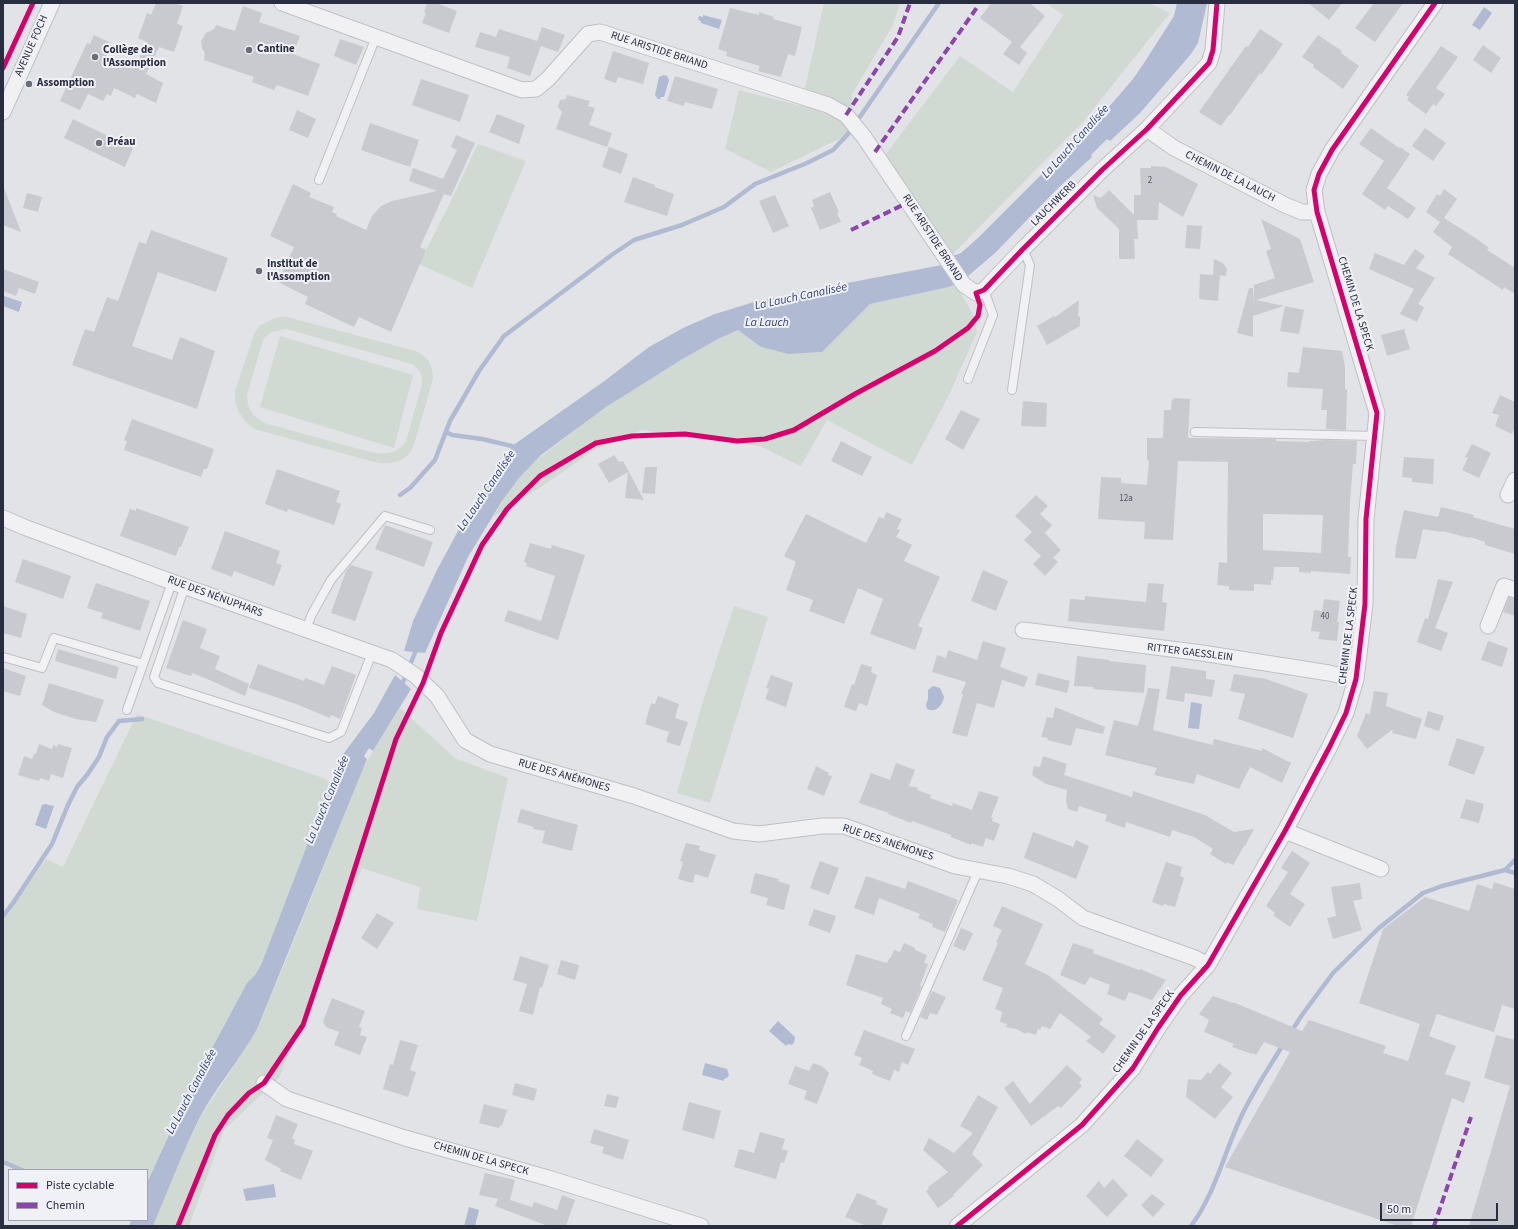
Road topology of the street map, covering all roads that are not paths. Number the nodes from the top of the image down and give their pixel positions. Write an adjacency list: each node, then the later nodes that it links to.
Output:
1 (52, 3): 6 (street, AVENUE FOCH)
2 (282, 3): 5 (street, RUE ARISTIDE BRIAND)
3 (1217, 3): 7 (street, LAUCHWERB)
4 (1436, 3): 9 (street, CHEMIN DE LA SPECK)
5 (376, 37): 8 (lane); 11 (street, RUE ARISTIDE BRIAND)
6 (3, 112)
7 (1147, 129): 9 (street, CHEMIN DE LA LAUCH); 10 (street, LAUCHWERB)
8 (319, 180)
9 (1317, 212): 15 (street, CHEMIN DE LA SPECK)
10 (1023, 248): 11 (street, LAUCHWERB); 13 (lane)
11 (975, 290): 12 (lane)
12 (968, 379)
13 (1012, 390)
14 (1195, 432): 15 (lane)
15 (1376, 436): 29 (street, CHEMIN DE LA SPECK)
16 (1515, 480): 17 (street)
17 (1508, 495)
18 (3, 518): 20 (street, RUE DES NÉNUPHARS)
19 (430, 530): 23 (lane)
20 (179, 584): 23 (street, RUE DES NÉNUPHARS); 25 (lane); 27 (lane)
21 (1515, 590): 22 (street)
22 (1488, 626)
23 (306, 629): 25 (street, RUE DES NÉNUPHARS)
24 (1023, 630): 29 (street, RITTER GAESSLEIN)
25 (372, 653): 28 (street, RUE DES NÉNUPHARS)
26 (3, 657): 27 (lane)
27 (143, 664): 30 (lane)
28 (419, 679): 33 (street, RUE DES ANÉMONES)
29 (1356, 679): 31 (street, CHEMIN DE LA SPECK)
30 (127, 710)
31 (1285, 832): 32 (street); 34 (street, CHEMIN DE LA SPECK)
32 (1381, 869)
33 (978, 871): 34 (street, RUE DES ANÉMONES); 35 (lane)
34 (1208, 965): 38 (street, CHEMIN DE LA SPECK)
35 (906, 1036)
36 (264, 1083): 37 (street, CHEMIN DE LA SPECK)
37 (701, 1226)
38 (957, 1226)

